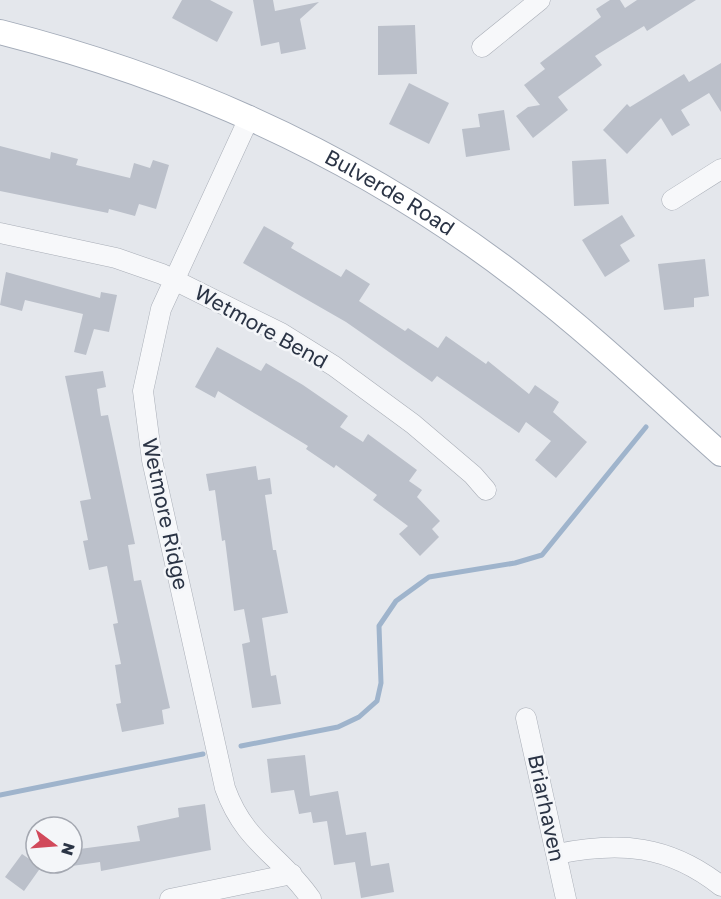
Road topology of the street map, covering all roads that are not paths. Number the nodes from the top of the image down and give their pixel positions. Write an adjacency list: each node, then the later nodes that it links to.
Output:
1 (540, 0): 3 (street)
2 (0, 32): 4 (main road, Bulverde Road)
3 (482, 47)
4 (250, 116): 8 (street, Wetmore Ridge); 9 (main road, Bulverde Road)
5 (721, 169): 6 (street)
6 (672, 200)
7 (0, 233): 8 (street, Wetmore Bend)
8 (174, 280): 10 (street, Wetmore Bend); 13 (street, Wetmore Ridge)
9 (721, 454)
10 (486, 490)
11 (526, 718): 12 (street, Briarhaven)
12 (557, 854): 14 (street); 17 (street, Briarhaven)
13 (292, 874): 15 (street); 16 (street, Wetmore Ridge)
14 (721, 886)
15 (170, 899)
16 (310, 899)
17 (566, 899)

